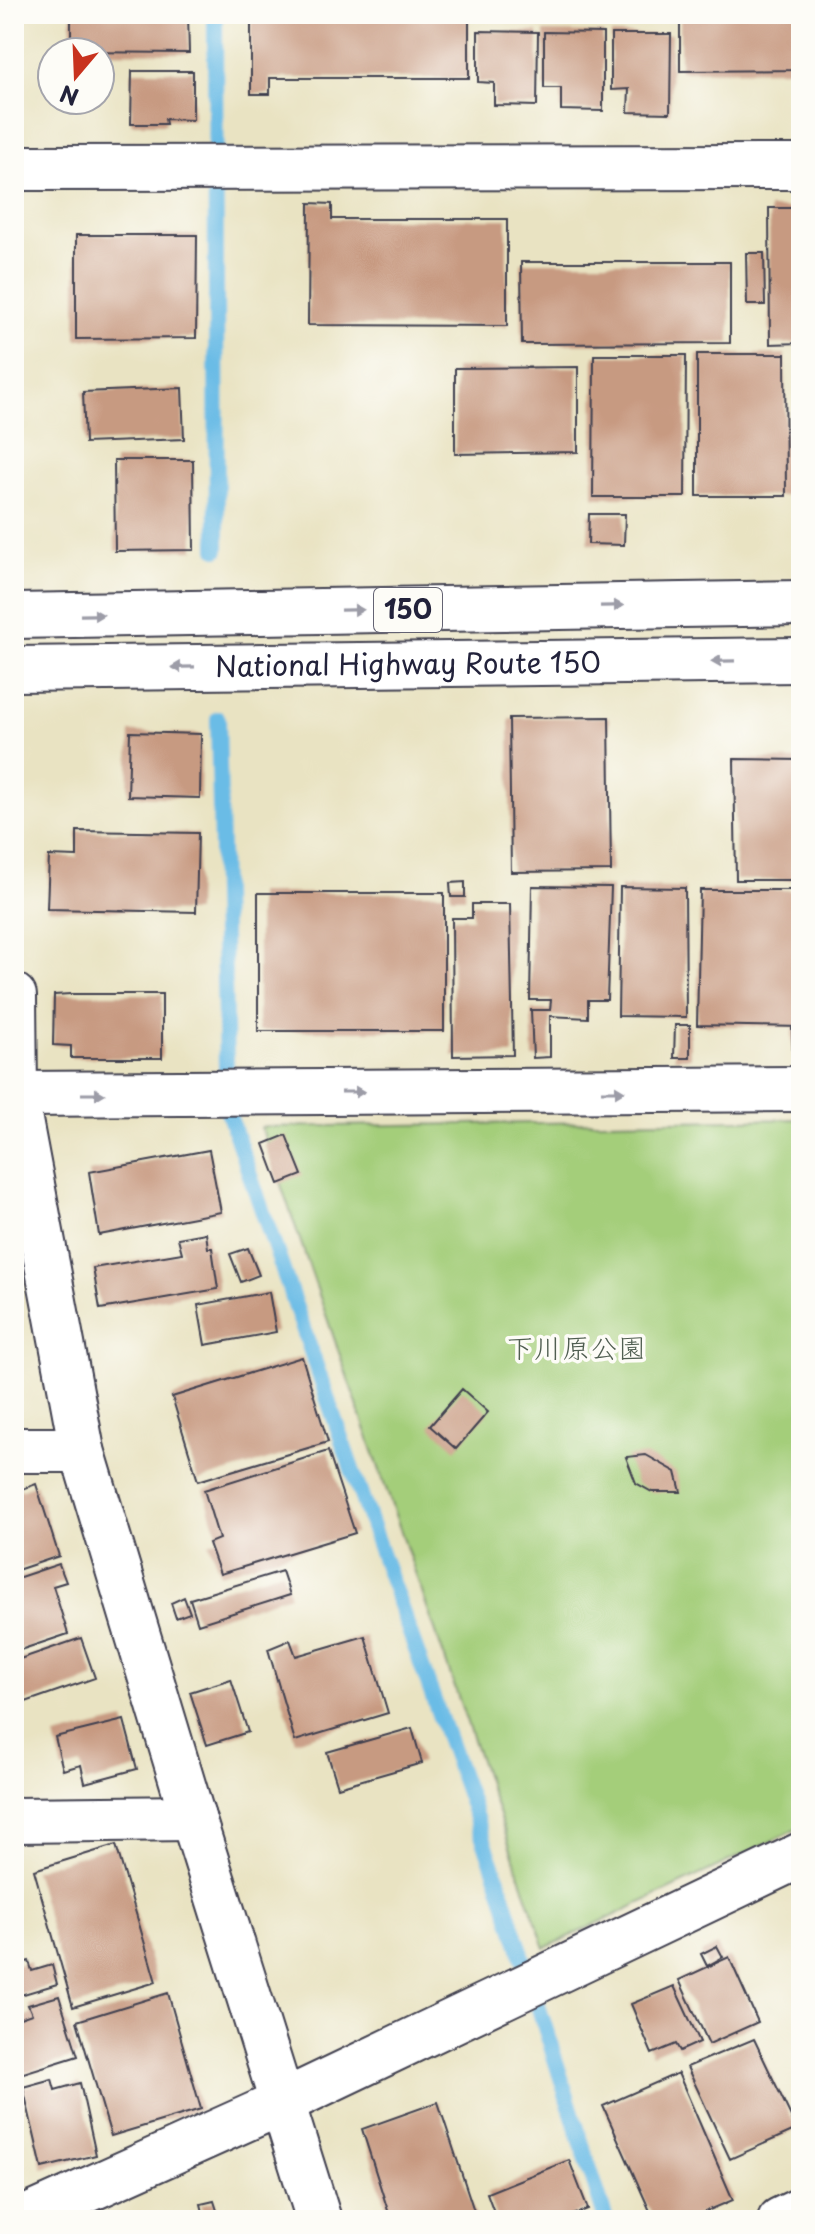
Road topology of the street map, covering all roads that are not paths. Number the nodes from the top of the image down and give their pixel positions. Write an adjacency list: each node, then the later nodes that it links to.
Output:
1 (801, 167): 2 (main road)
2 (14, 168)
3 (801, 603): 4 (main road, National Highway Route 150 / 150, one-way to 3)
4 (14, 616)
5 (801, 660): 6 (main road, National Highway Route 150 / 150, one-way to 6)
6 (14, 669)
7 (14, 996): 9 (main road)
8 (801, 1089): 9 (main road, one-way to 8)
9 (14, 1094): 11 (main road)
10 (14, 1450): 11 (main road)
11 (82, 1450): 12 (main road)
12 (193, 1818): 13 (main road); 15 (main road)
13 (14, 1820)
14 (801, 1855): 15 (main road)
15 (281, 2103): 17 (main road); 18 (main road)
16 (801, 2210): 19 (main road)
17 (21, 2220)
18 (319, 2220)
19 (780, 2220)

